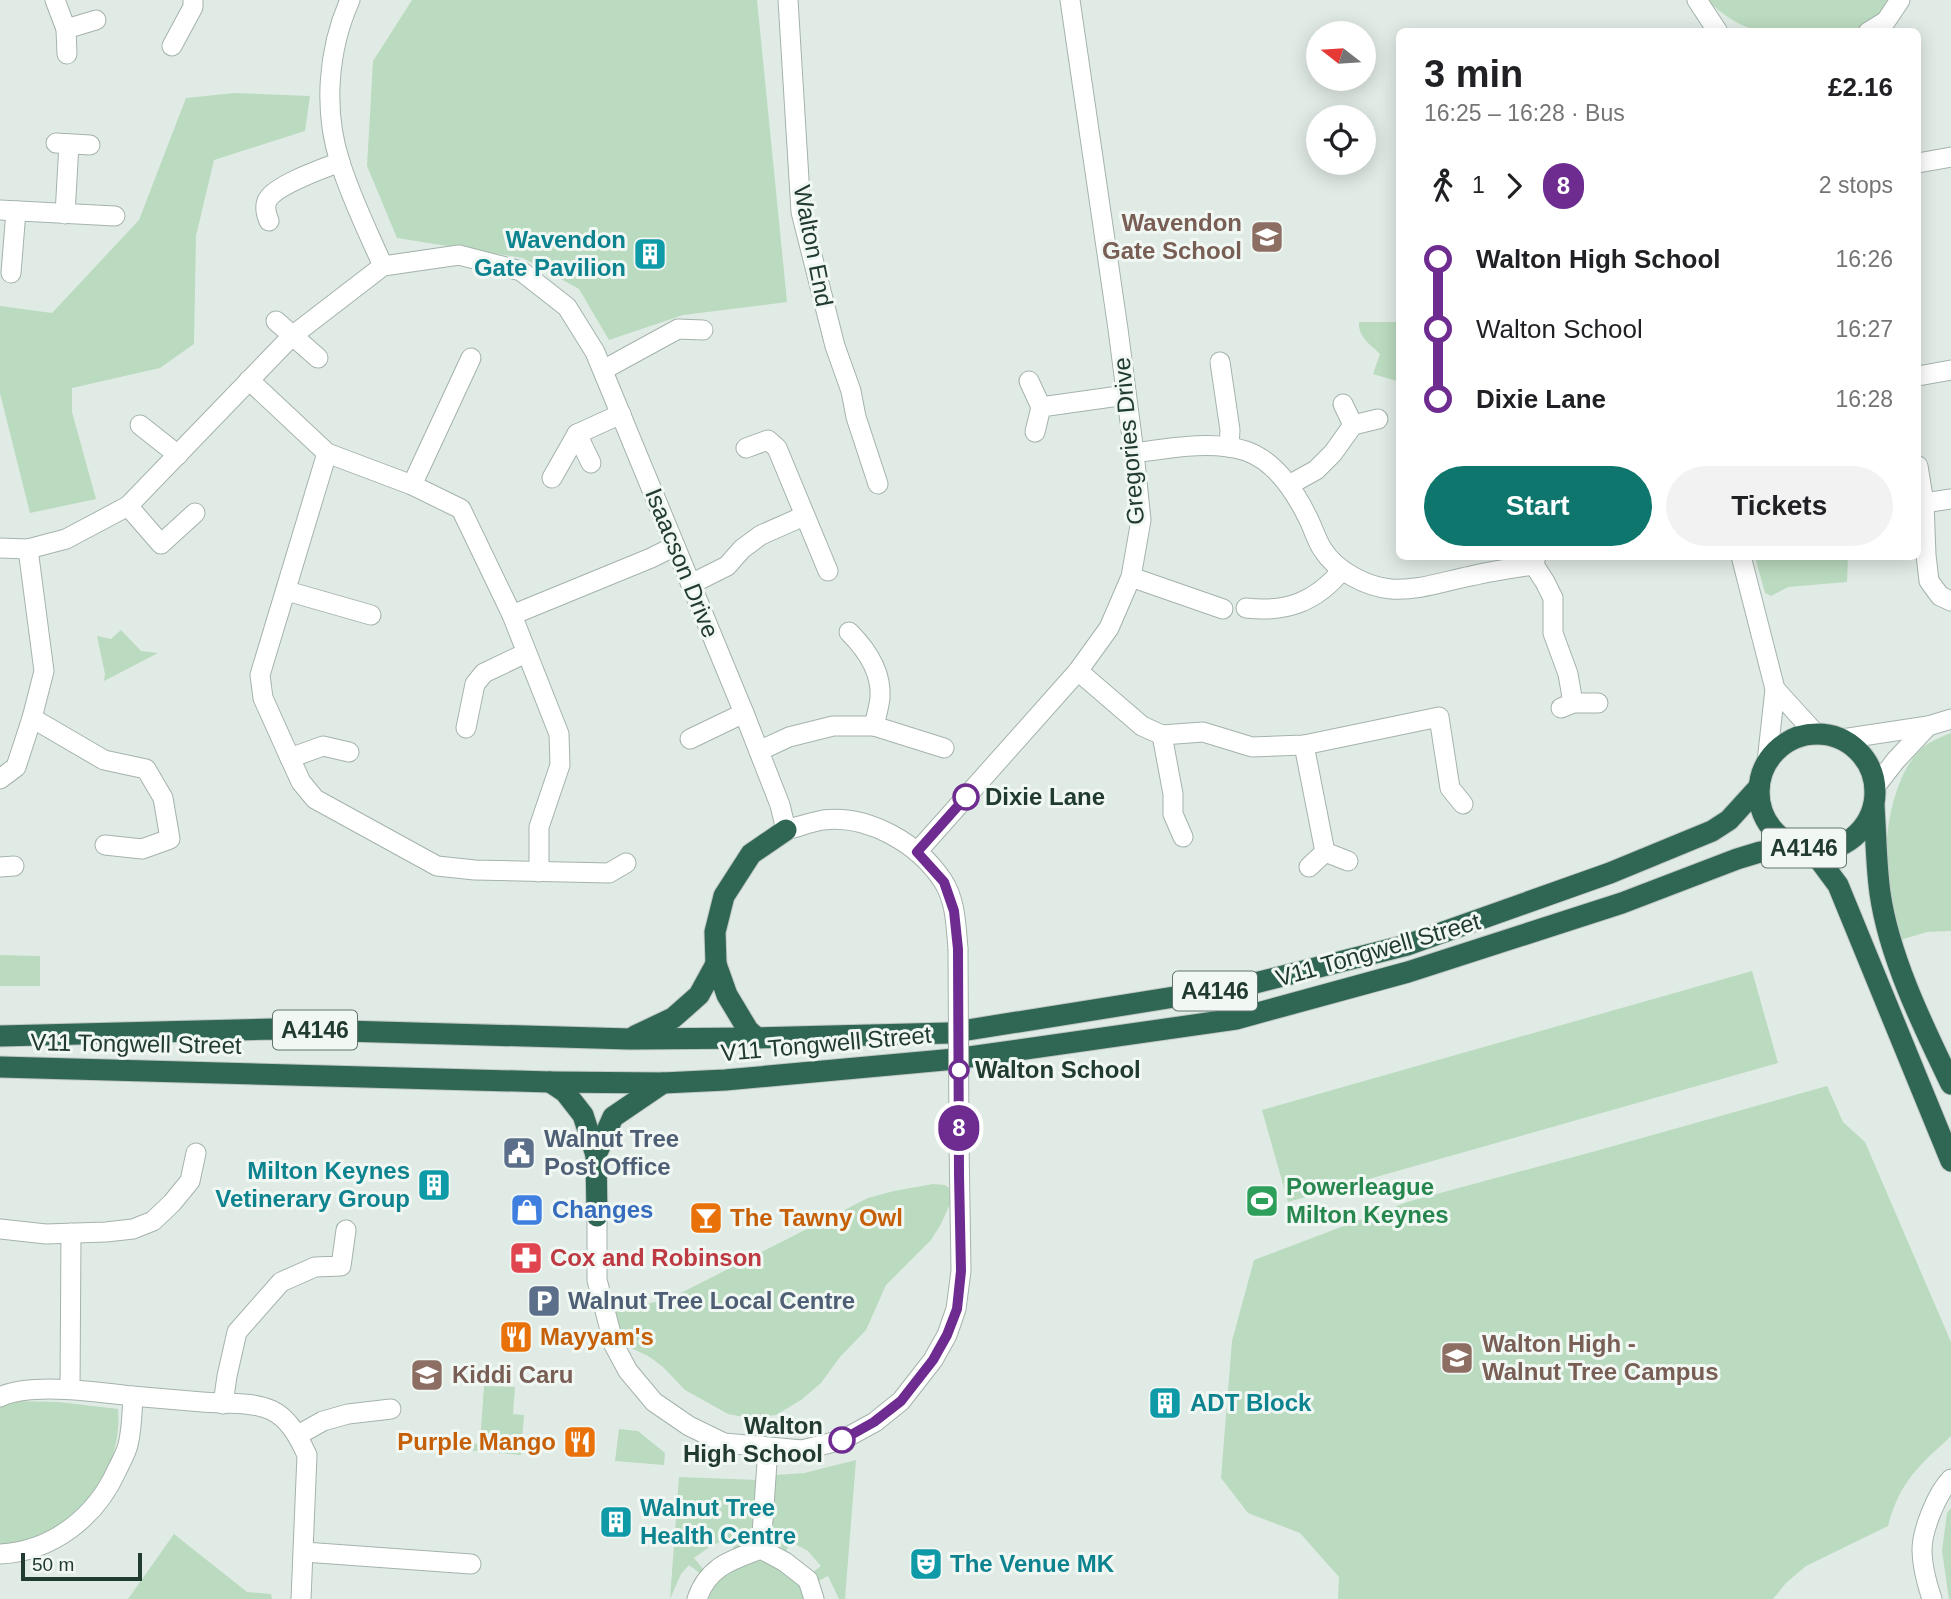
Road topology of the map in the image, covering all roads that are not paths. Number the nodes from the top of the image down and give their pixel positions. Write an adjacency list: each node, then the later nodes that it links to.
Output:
1 (55, 0): 11 (street)
2 (193, 0): 12 (street)
3 (788, 0): 51 (street, Walton End)
4 (1070, 0): 35 (street, Gregories Drive)
5 (1698, 0): 9 (street)
6 (1900, 0): 10 (street)
7 (347, 1): 16 (street)
8 (96, 20): 11 (street)
9 (1716, 28)
10 (1874, 28)
11 (66, 29): 13 (street)
12 (172, 46)
13 (67, 54)
14 (90, 145): 19 (street)
15 (1951, 157): 17 (street)
16 (340, 162): 21 (street); 22 (street)
17 (1921, 162)
18 (8, 211): 19 (street); 23 (street)
19 (65, 214): 20 (street)
20 (115, 216)
21 (269, 221)
22 (383, 266): 26 (street, Isaacson Drive); 30 (street, Isaacson Drive)
23 (11, 273)
24 (276, 321): 26 (street)
25 (703, 330): 30 (street)
26 (292, 336): 27 (street); 33 (street, Isaacson Drive)
27 (318, 358)
28 (1220, 362): 44 (street)
29 (471, 370): 53 (street)
30 (603, 370): 38 (street, Isaacson Drive)
31 (1951, 370): 32 (street)
32 (1921, 375)
33 (249, 380): 46 (street); 48 (street, Isaacson Drive)
34 (1029, 381): 37 (street)
35 (1126, 395): 37 (street); 47 (street, Gregories Drive)
36 (1343, 404): 41 (street)
37 (1041, 407): 42 (street)
38 (621, 414): 43 (street); 60 (street, Isaacson Drive)
39 (1378, 419): 41 (street)
40 (140, 425): 48 (street)
41 (1353, 425): 54 (street)
42 (1035, 432)
43 (577, 434): 49 (street); 50 (street)
44 (1229, 447): 47 (street); 54 (street)
45 (746, 448): 59 (street)
46 (327, 453): 53 (street); 70 (street)
47 (1134, 453): 68 (street, Gregories Drive)
48 (178, 455): 57 (street, Isaacson Drive)
49 (591, 463)
50 (552, 478)
51 (878, 484)
52 (1921, 484): 56 (street)
53 (412, 485): 75 (street)
54 (1289, 485): 66 (street)
55 (1951, 499): 56 (street)
56 (1924, 503): 71 (street)
57 (128, 506): 58 (street); 62 (street, Isaacson Drive)
58 (195, 513)
59 (804, 516): 67 (street); 69 (street)
60 (675, 546): 69 (street, Isaacson Drive); 75 (street)
61 (0, 548): 62 (street, Isaacson Drive)
62 (27, 549): 82 (street)
63 (1742, 560): 79 (street)
64 (1535, 561): 65 (street); 80 (street)
65 (1471, 566): 66 (street)
66 (1342, 570): 72 (street)
67 (828, 571)
68 (1131, 577): 73 (street); 78 (street, Gregories Drive)
69 (691, 584): 81 (street, Isaacson Drive)
70 (286, 591): 74 (street); 95 (street)
71 (1951, 601)
72 (1246, 608)
73 (1223, 609)
74 (371, 615)
75 (512, 615): 77 (street)
76 (849, 632): 84 (street)
77 (526, 653): 86 (street); 110 (street)
78 (1078, 671): 88 (street); 105 (street, Gregories Drive)
79 (1775, 689): 87 (street); 96 (street)
80 (1598, 703)
81 (744, 713): 89 (street); 94 (street, Isaacson Drive)
82 (32, 718): 97 (street); 103 (street)
83 (1951, 719): 85 (street)
84 (874, 726): 92 (street); 94 (street)
85 (1928, 726): 90 (street); 99 (street)
86 (466, 727)
87 (1815, 733): 90 (highway); 96 (highway, A4146)
88 (1162, 735): 91 (street); 102 (street)
89 (690, 739)
90 (1842, 739): 99 (highway, A4146)
91 (1304, 745): 100 (street); 106 (street)
92 (944, 748)
93 (349, 751): 95 (street)
94 (759, 751): 101 (street, Isaacson Drive)
95 (290, 758): 110 (street)
96 (1767, 762): 98 (highway, A4146)
97 (0, 779)
98 (1759, 787): 104 (highway, A4146); 113 (highway, V11 Tongwell Street / A4146)
99 (1874, 796): 104 (highway, A4146); 118 (highway, A4146)
100 (1462, 804)
101 (786, 830): 105 (street); 111 (highway)
102 (1183, 837)
103 (105, 845)
104 (1803, 848): 117 (highway, V11 Tongwell Street / A4146); 121 (highway, A4146)
105 (917, 852): 132 (street, bridge)
106 (1325, 852): 107 (street); 109 (street)
107 (1348, 861)
108 (626, 863): 110 (street)
109 (1308, 867)
110 (539, 872)
111 (716, 964): 113 (highway); 114 (highway)
112 (0, 1036): 114 (highway, V11 Tongwell Street / A4146)
113 (757, 1038): 114 (highway, V11 Tongwell Street / A4146)
114 (630, 1039)
115 (0, 1067): 116 (highway, V11 Tongwell Street / A4146)
116 (550, 1082): 117 (highway, V11 Tongwell Street / A4146); 120 (highway)
117 (663, 1083): 120 (highway)
118 (1951, 1084)
119 (196, 1153): 125 (street)
120 (596, 1155): 122 (highway)
121 (1951, 1161)
122 (597, 1216): 132 (street)
123 (0, 1229): 125 (street)
124 (346, 1230): 129 (street)
125 (71, 1233): 126 (street)
126 (70, 1389): 127 (street); 128 (street)
127 (134, 1396): 129 (street); 136 (street)
128 (0, 1397)
129 (223, 1404): 131 (street)
130 (391, 1409): 131 (street)
131 (298, 1435): 135 (street)
132 (768, 1448): 134 (street)
133 (1951, 1479): 141 (street)
134 (761, 1549): 139 (street); 140 (street)
135 (304, 1552): 137 (street); 138 (street)
136 (0, 1554)
137 (471, 1564)
138 (301, 1599)
139 (697, 1599)
140 (814, 1599)
141 (1932, 1599)

